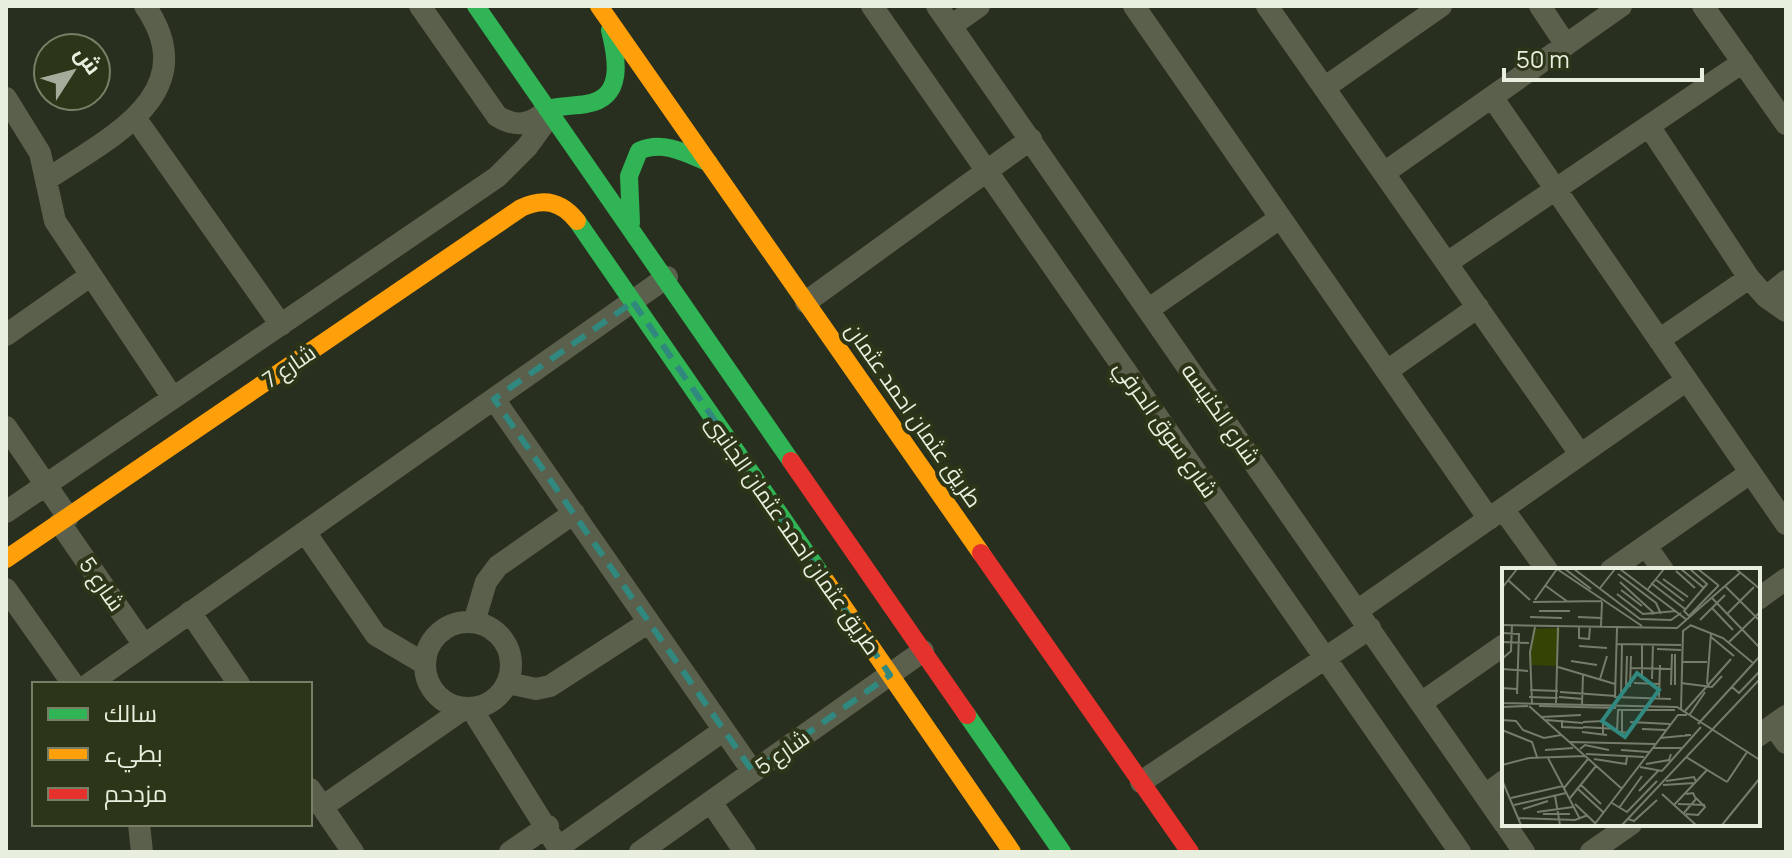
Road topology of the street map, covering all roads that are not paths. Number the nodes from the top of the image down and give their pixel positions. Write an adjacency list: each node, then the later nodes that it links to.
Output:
1 (145, 6): 21 (street)
2 (420, 6): 20 (street)
3 (476, 6): 20 (main road)
4 (872, 6): 26 (street, شارع سوق الحرفي)
5 (937, 6): 14 (street, شارع الكنيسه)
6 (979, 6): 14 (street)
7 (1134, 6): 31 (street)
8 (1267, 6): 17 (street)
9 (1540, 6): 15 (street)
10 (1621, 6): 15 (street)
11 (1703, 6): 16 (street)
12 (1432, 8): 17 (street)
13 (603, 12): 20 (main road); 25 (main road, طريق عثمان احمد عثمان)
14 (951, 26): 24 (street, شارع الكنيسه)
15 (1566, 45): 18 (street)
16 (1743, 62): 22 (street); 23 (street)
17 (1324, 88): 27 (street)
18 (1492, 97): 27 (street); 29 (street)
19 (6, 98): 28 (street)
20 (549, 112): 32 (main road); 44 (street, شارع 7)
21 (136, 119): 28 (street); 44 (street)
22 (1786, 124)
23 (1649, 126): 29 (street); 36 (street)
24 (1031, 139): 26 (street); 42 (street, شارع الكنيسه)
25 (709, 163): 32 (main road); 40 (main road, طريق عثمان احمد عثمان)
26 (987, 171): 40 (street); 78 (street, شارع سوق الحرفي)
27 (1384, 173): 33 (street)
28 (46, 180): 34 (street)
29 (1555, 189): 33 (street); 46 (street)
30 (575, 218): 39 (main road, طريق عثمان احمد عثمان الجانبى); 54 (main road, شارع 7)
31 (1280, 218): 42 (street); 47 (street)
32 (631, 226): 35 (main road)
33 (1447, 263): 41 (street)
34 (90, 276): 45 (street); 49 (street)
35 (667, 277): 39 (street); 77 (main road)
36 (1749, 278): 38 (street); 46 (street)
37 (1786, 281): 38 (street)
38 (1766, 297): 43 (street)
39 (633, 302): 50 (street); 80 (main road, طريق عثمان احمد عثمان الجانبى)
40 (806, 302): 89 (main road, طريق عثمان احمد عثمان)
41 (1478, 307): 47 (street); 53 (street)
42 (1149, 309): 72 (street, شارع الكنيسه)
43 (1786, 311)
44 (281, 325): 49 (street, شارع 7)
45 (6, 335)
46 (1659, 340): 48 (street)
47 (1387, 371): 59 (street)
48 (1687, 380): 53 (street); 55 (street)
49 (173, 398): 52 (street, شارع 7)
50 (494, 399): 58 (street); 62 (street)
51 (6, 427): 56 (street, شارع 5)
52 (113, 439): 54 (street); 56 (street, شارع 7)
53 (1580, 454): 59 (street)
54 (135, 471): 60 (main road, شارع 7)
55 (1750, 473): 61 (street); 63 (street)
56 (46, 485): 57 (street, شارع 7); 60 (street, شارع 5)
57 (6, 512)
58 (574, 513): 73 (street); 74 (street)
59 (1496, 514): 65 (street); 72 (street)
60 (64, 520): 64 (main road, شارع 7); 75 (street, شارع 5)
61 (1786, 524)
62 (305, 532): 71 (street); 79 (street)
63 (1646, 546): 66 (street); 67 (street)
64 (6, 559)
65 (1545, 568)
66 (1614, 568)
67 (1662, 568)
68 (1786, 579): 70 (street)
69 (6, 589): 81 (street)
70 (1760, 598)
71 (190, 612): 75 (street); 83 (street)
72 (1364, 619): 78 (street); 85 (street, شارع الكنيسه)
73 (474, 622): 79 (street); 84 (street)
74 (649, 622): 84 (street); 87 (street)
75 (144, 645): 82 (street)
76 (1502, 646): 85 (street)
77 (923, 651): 80 (street, شارع 5); 107 (main road)
78 (1325, 658): 89 (street); 109 (street, شارع سوق الحرفي)
79 (425, 664): 86 (street)
80 (890, 675): 88 (street, شارع 5); 106 (main road, طريق عثمان احمد عثمان الجانبى)
81 (72, 682)
82 (92, 682)
83 (238, 682)
84 (508, 683): 86 (street)
85 (1421, 703): 91 (street, شارع الكنيسه)
86 (468, 708): 92 (street); 96 (street)
87 (724, 730): 88 (street); 99 (street)
88 (753, 772): 93 (street, شارع 5)
89 (1141, 782): 108 (main road, طريق عثمان احمد عثمان)
90 (1502, 782): 91 (street)
91 (1485, 795): 94 (street, شارع الكنيسه)
92 (316, 798): 102 (street)
93 (711, 802): 104 (street, شارع 5); 105 (street)
94 (1502, 821)
95 (139, 826): 101 (street)
96 (548, 826): 99 (street); 103 (street)
97 (1505, 826): 110 (street, شارع الكنيسه)
98 (1628, 826): 111 (street)
99 (560, 849)
100 (129, 852): 101 (street)
101 (143, 852)
102 (353, 852)
103 (510, 852)
104 (640, 852)
105 (745, 852)
106 (1012, 852)
107 (1062, 852)
108 (1190, 852)
109 (1460, 852)
110 (1524, 852)
111 (1591, 852)

